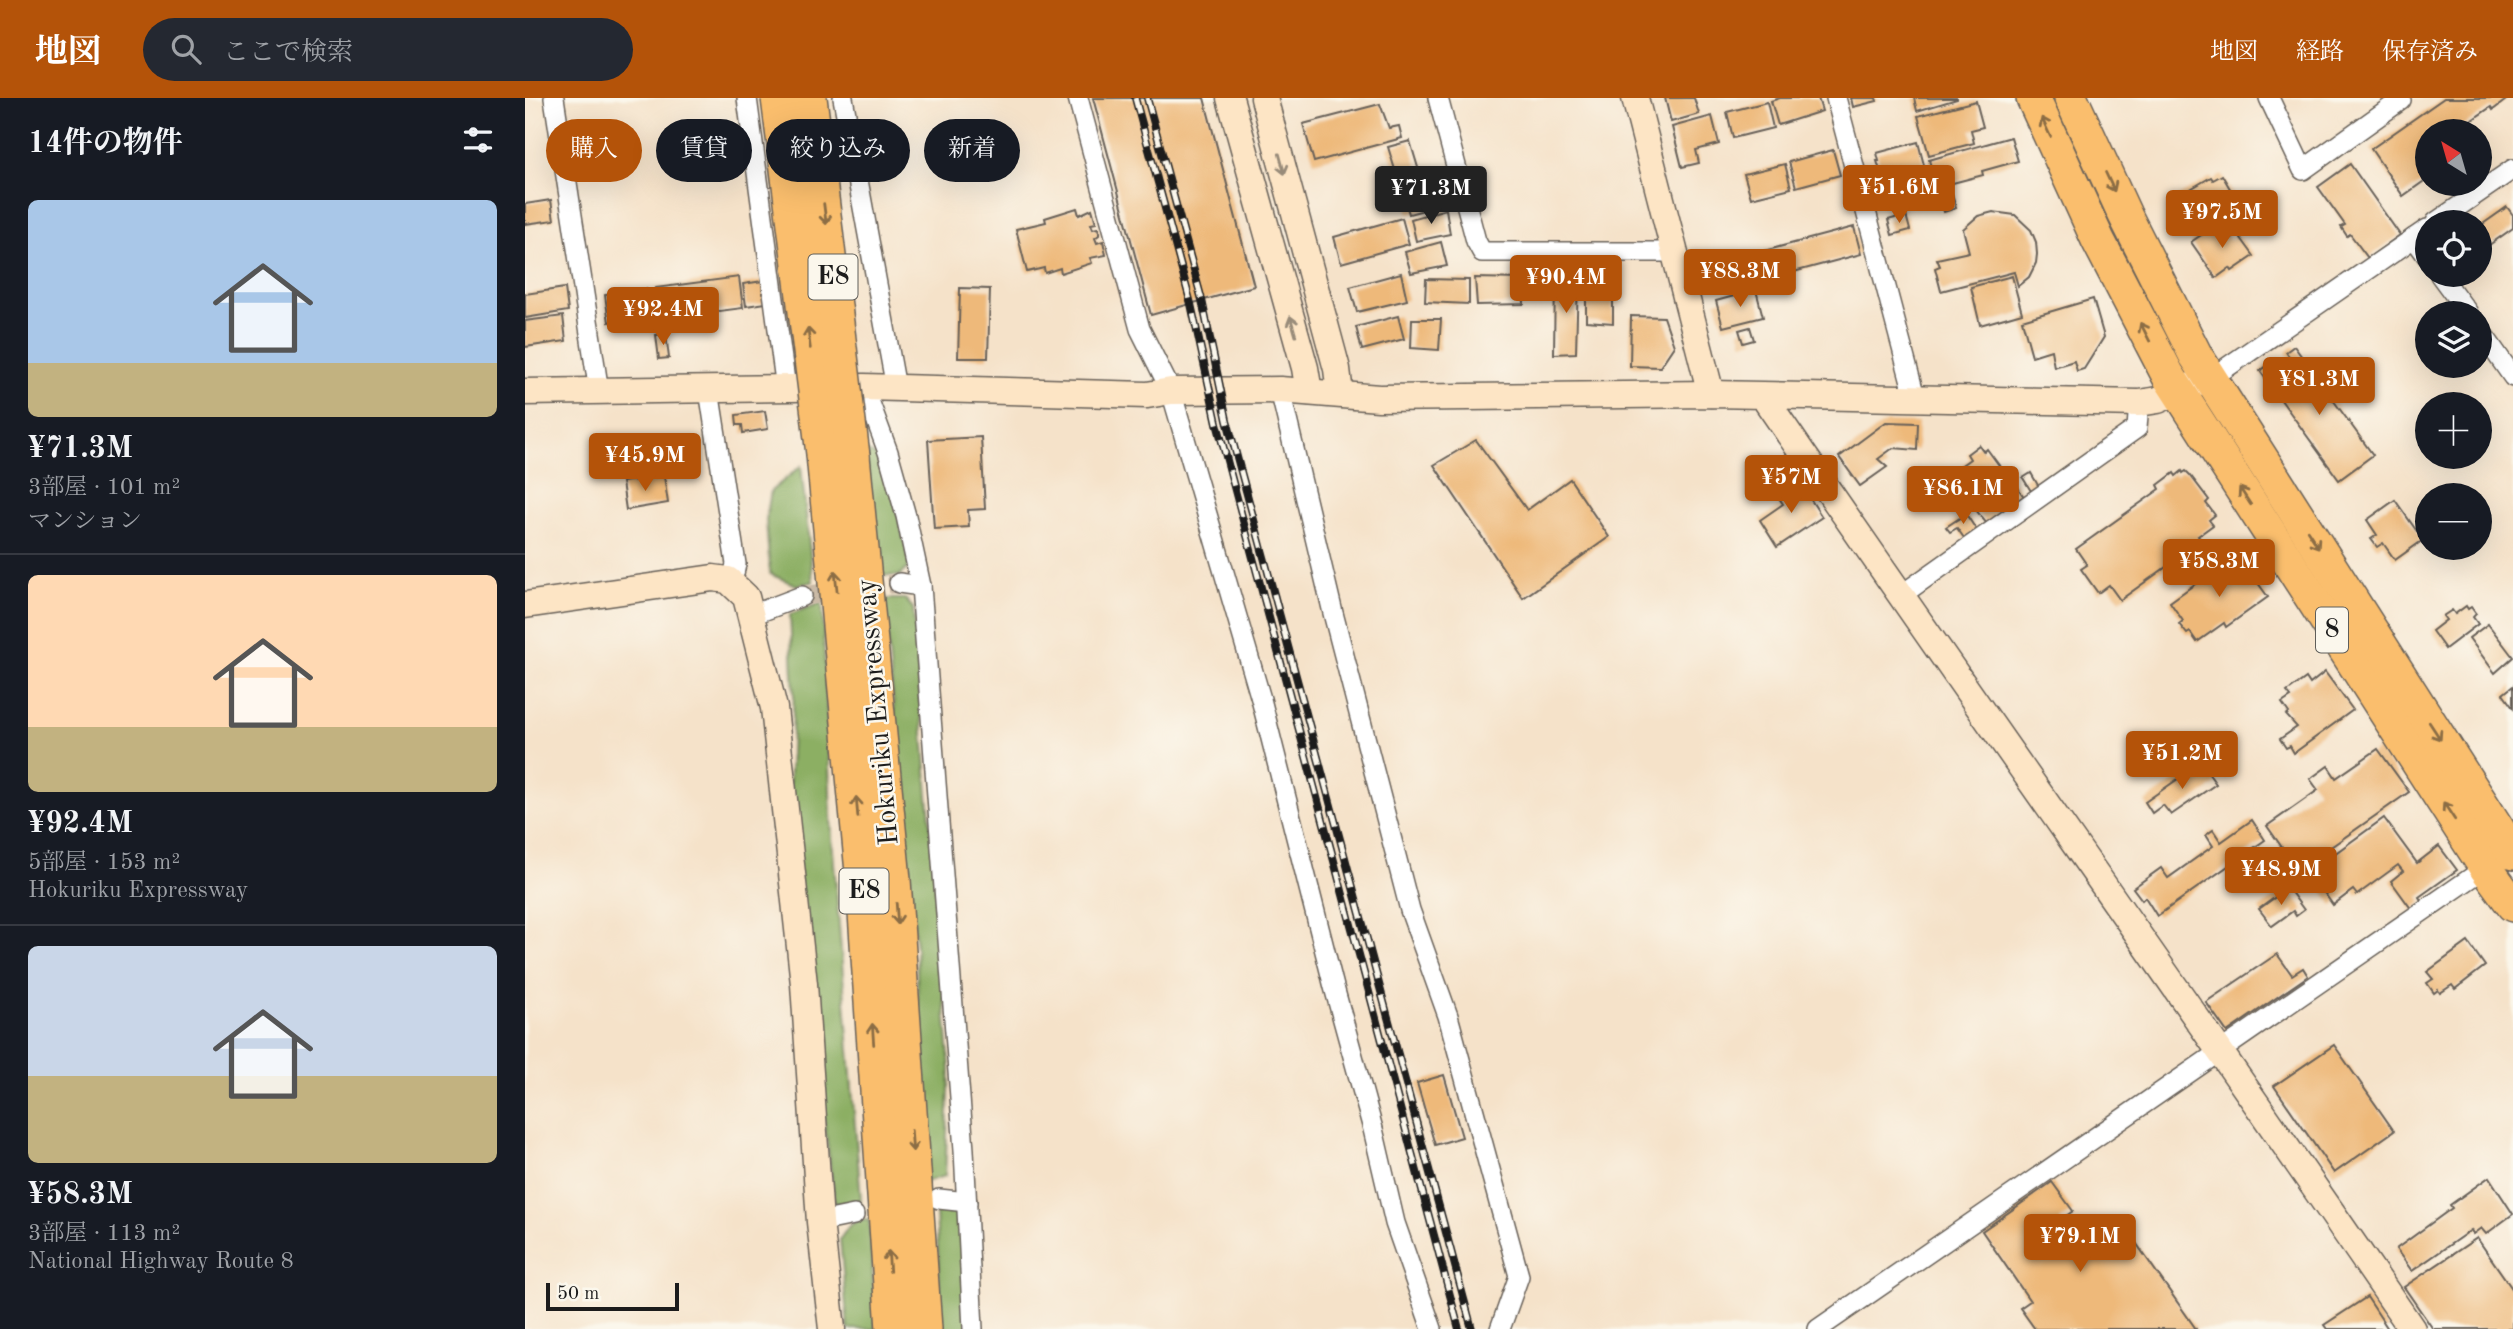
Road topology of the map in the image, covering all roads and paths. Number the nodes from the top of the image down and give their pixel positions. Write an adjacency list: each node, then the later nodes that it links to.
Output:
1 (554, 98): 30 (street)
2 (747, 98): 25 (street)
3 (778, 98): 38 (highway, Hokuriku Expressway / E8, one-way to 3, bridge)
4 (810, 98): 38 (highway, Hokuriku Expressway / E8, one-way to 38, bridge)
5 (843, 98): 24 (street)
6 (1078, 98): 29 (street)
7 (1230, 98): 31 (street, one-way to 7)
8 (1264, 98): 33 (street, one-way to 33)
9 (1438, 98): 19 (street)
10 (1635, 98): 19 (street)
11 (1836, 98): 36 (street)
12 (2033, 98): 32 (highway, 8, one-way to 12)
13 (2071, 98): 22 (highway, 8, one-way to 22)
14 (2269, 98): 15 (street)
15 (2400, 98)
16 (2513, 169): 17 (street)
17 (2453, 210)
18 (2415, 237): 22 (street)
19 (1674, 252): 34 (street)
20 (2492, 347): 21 (street)
21 (2513, 377)
22 (2210, 379): 32 (street); 46 (highway, 8, one-way to 46)
23 (864, 387): 24 (street); 25 (street); 41 (street)
24 (896, 388): 29 (street)
25 (786, 389): 26 (street)
26 (709, 390): 30 (street); 39 (street)
27 (1280, 390): 29 (street); 31 (street); 58 (street)
28 (525, 391): 30 (street)
29 (1171, 391): 57 (street)
30 (599, 392)
31 (1309, 392): 33 (street)
32 (2178, 392): 37 (street); 46 (highway, 8, one-way to 32)
33 (1341, 394): 34 (street)
34 (1711, 394): 35 (street)
35 (1763, 396): 36 (street); 43 (street)
36 (1915, 397): 37 (street)
37 (2139, 403): 43 (street)
38 (838, 455): 54 (highway, Hokuriku Expressway / E8, one-way to 38); 55 (highway, Hokuriku Expressway / E8, one-way to 55)
39 (732, 583): 44 (street); 45 (street)
40 (899, 583): 41 (street)
41 (921, 586): 50 (street)
42 (802, 596): 45 (street)
43 (1900, 596): 48 (street)
44 (525, 605)
45 (752, 615): 52 (street)
46 (2506, 855): 47 (highway, 8); 48 (street)
47 (2513, 905)
48 (2222, 1052): 59 (street); 60 (street)
49 (939, 1199): 50 (street)
50 (967, 1202): 56 (street)
51 (855, 1215): 52 (street)
52 (820, 1222): 53 (street)
53 (832, 1329)
54 (893, 1329)
55 (925, 1329)
56 (973, 1329)
57 (1432, 1329)
58 (1500, 1329)
59 (1818, 1329)
60 (2412, 1329)

